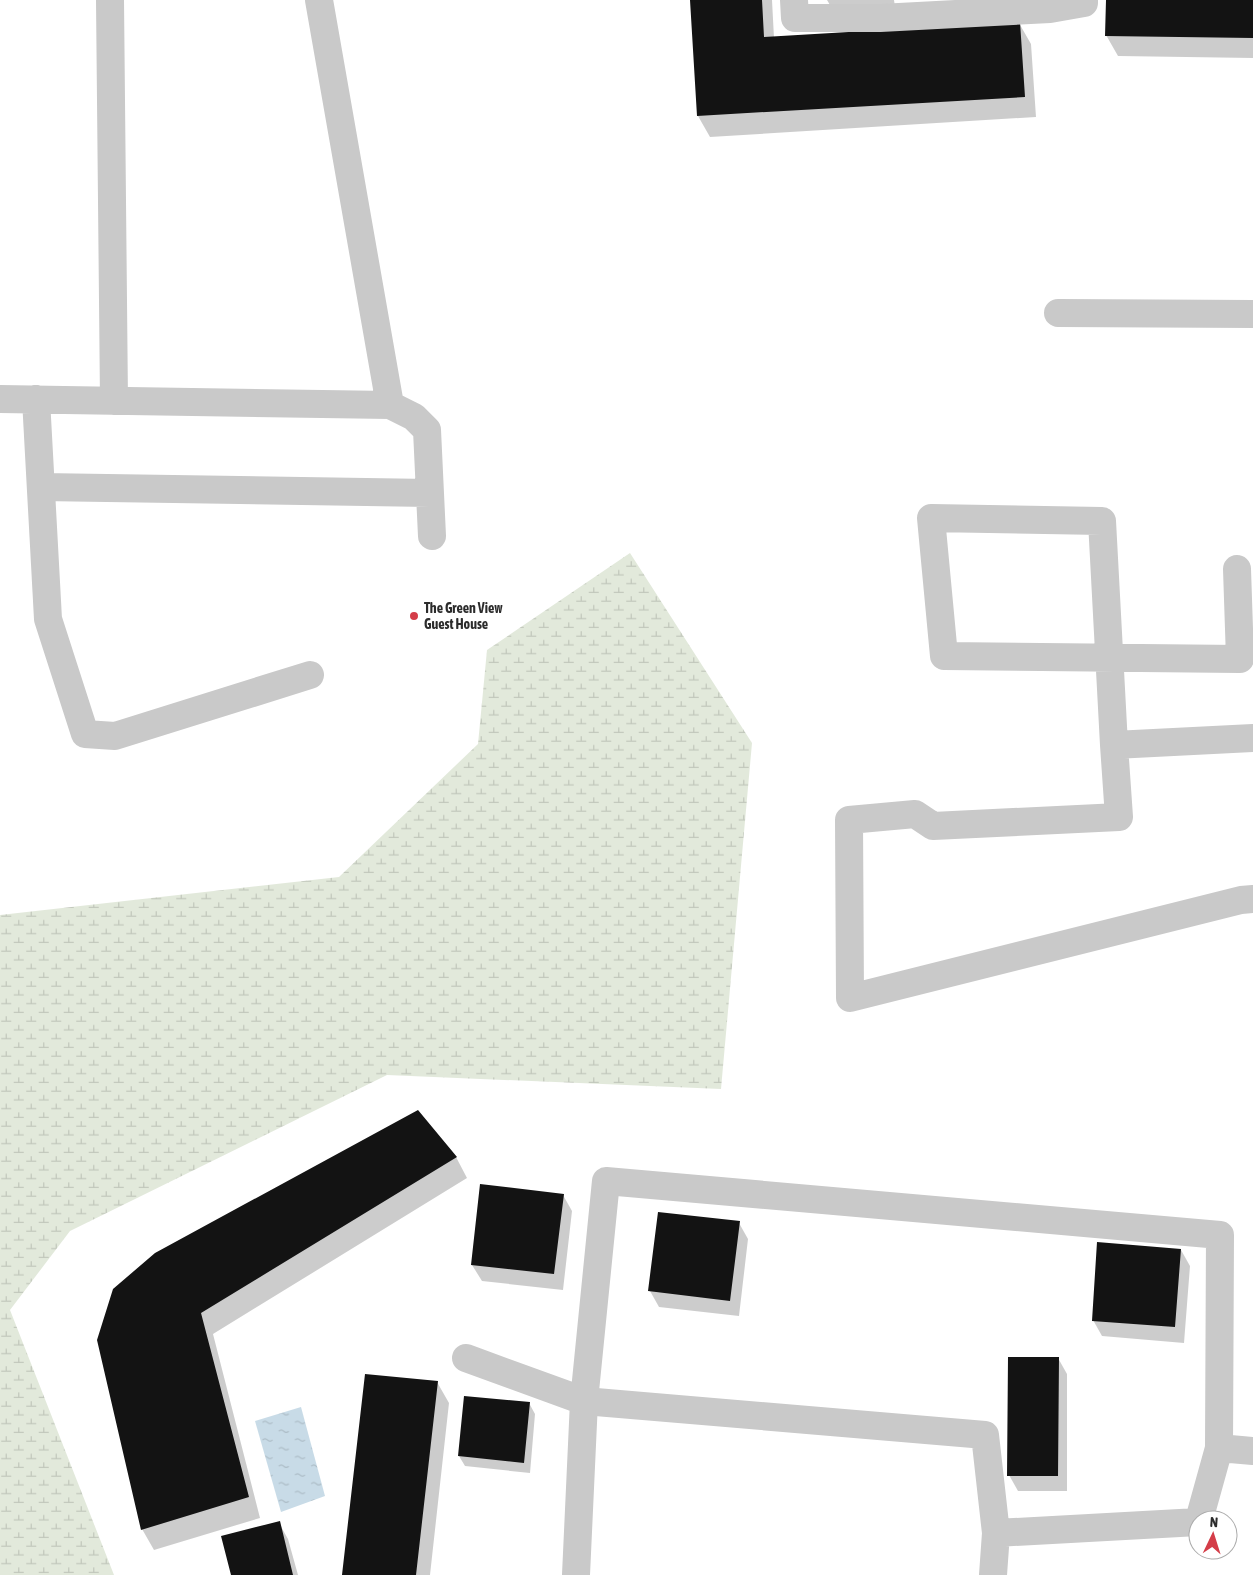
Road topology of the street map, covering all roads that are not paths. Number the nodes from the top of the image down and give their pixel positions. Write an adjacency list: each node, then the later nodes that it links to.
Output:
1 (110, 0): 9 (street)
2 (319, 0): 10 (street)
3 (794, 0): 4 (street)
4 (1084, 0)
5 (1058, 314): 6 (street)
6 (1253, 314)
7 (0, 399): 8 (street)
8 (36, 399): 9 (street); 11 (street)
9 (114, 400): 10 (street)
10 (390, 405): 12 (street)
11 (41, 487): 12 (street); 16 (street)
12 (430, 493): 13 (street)
13 (432, 536)
14 (1238, 569): 15 (street)
15 (1108, 658): 15 (street); 18 (street)
16 (310, 675)
17 (1253, 738): 18 (street)
18 (1114, 745): 19 (street)
19 (1253, 899)
20 (466, 1358): 21 (street)
21 (584, 1401): 22 (street); 26 (street); 27 (street)
22 (1219, 1448): 23 (street); 24 (street)
23 (1253, 1451)
24 (1201, 1510)
25 (1188, 1522): 26 (street)
26 (996, 1533): 28 (street)
27 (576, 1575)
28 (993, 1575)

